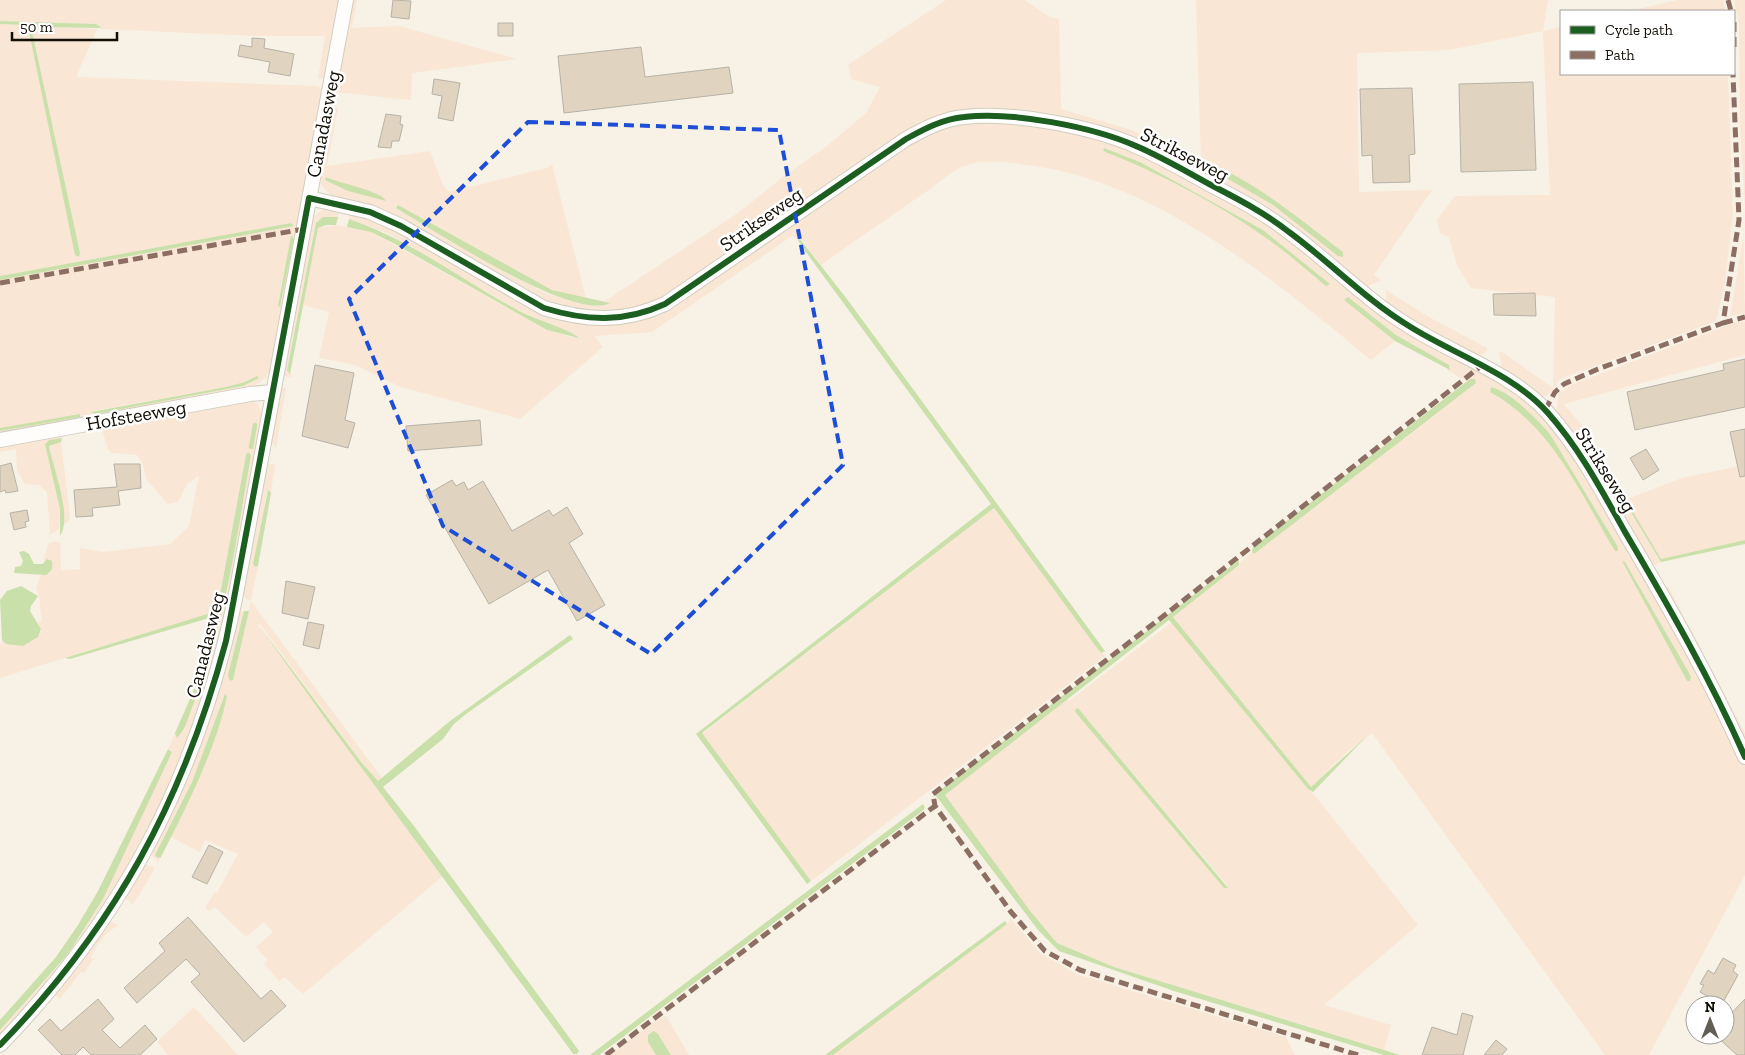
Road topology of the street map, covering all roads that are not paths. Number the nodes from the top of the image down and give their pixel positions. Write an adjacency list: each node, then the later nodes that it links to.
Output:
1 (346, 0): 2 (street, Canadasweg)
2 (309, 198): 3 (street, Canadasweg); 5 (street, Strikseweg)
3 (273, 392): 4 (street, Hofsteeweg); 6 (street, Canadasweg)
4 (0, 440)
5 (1745, 758)
6 (0, 1045)

